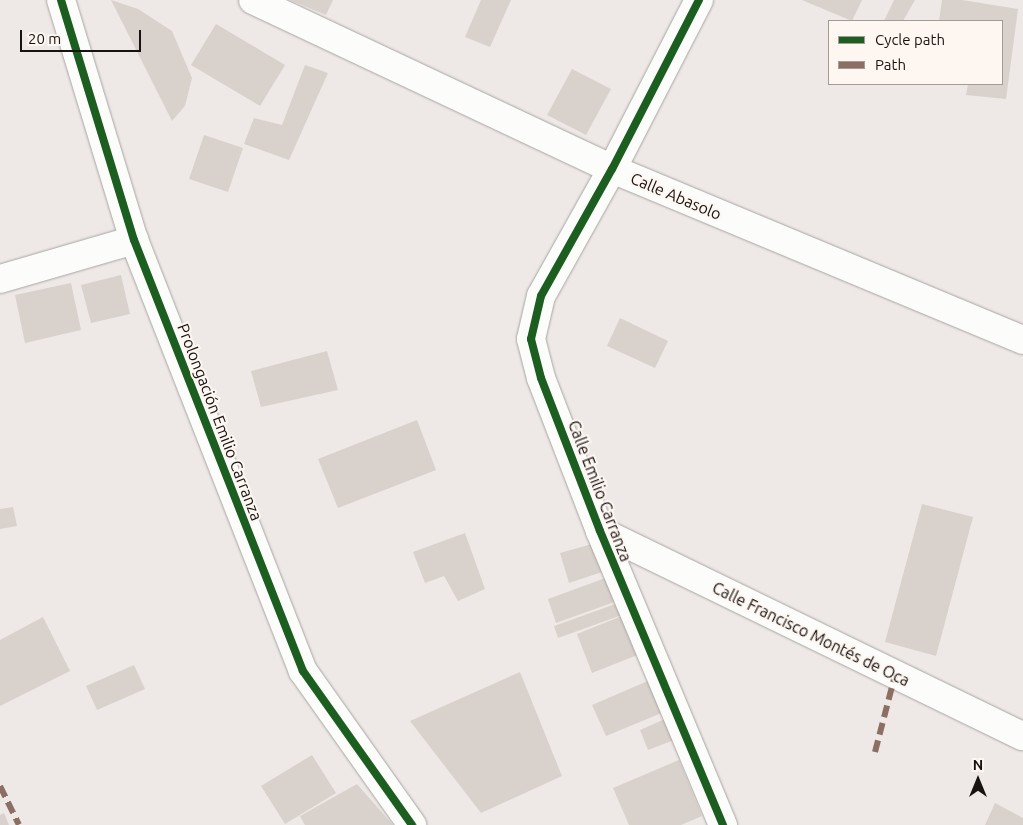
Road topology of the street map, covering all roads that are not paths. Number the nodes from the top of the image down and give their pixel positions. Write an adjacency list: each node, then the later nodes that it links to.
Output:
1 (61, 0): 5 (street, Prolongación Emilio Carranza)
2 (253, 0): 4 (street, Calle Abasolo)
3 (699, 0): 4 (street, Calle Emilio Carranza)
4 (612, 169): 7 (street, Calle Abasolo); 8 (street, Calle Emilio Carranza)
5 (134, 240): 6 (street); 10 (street, Prolongación Emilio Carranza)
6 (0, 278)
7 (1023, 340)
8 (600, 531): 9 (street, Calle Francisco Montés de Oca); 11 (street, Calle Emilio Carranza)
9 (1023, 736)
10 (412, 825)
11 (723, 825)

